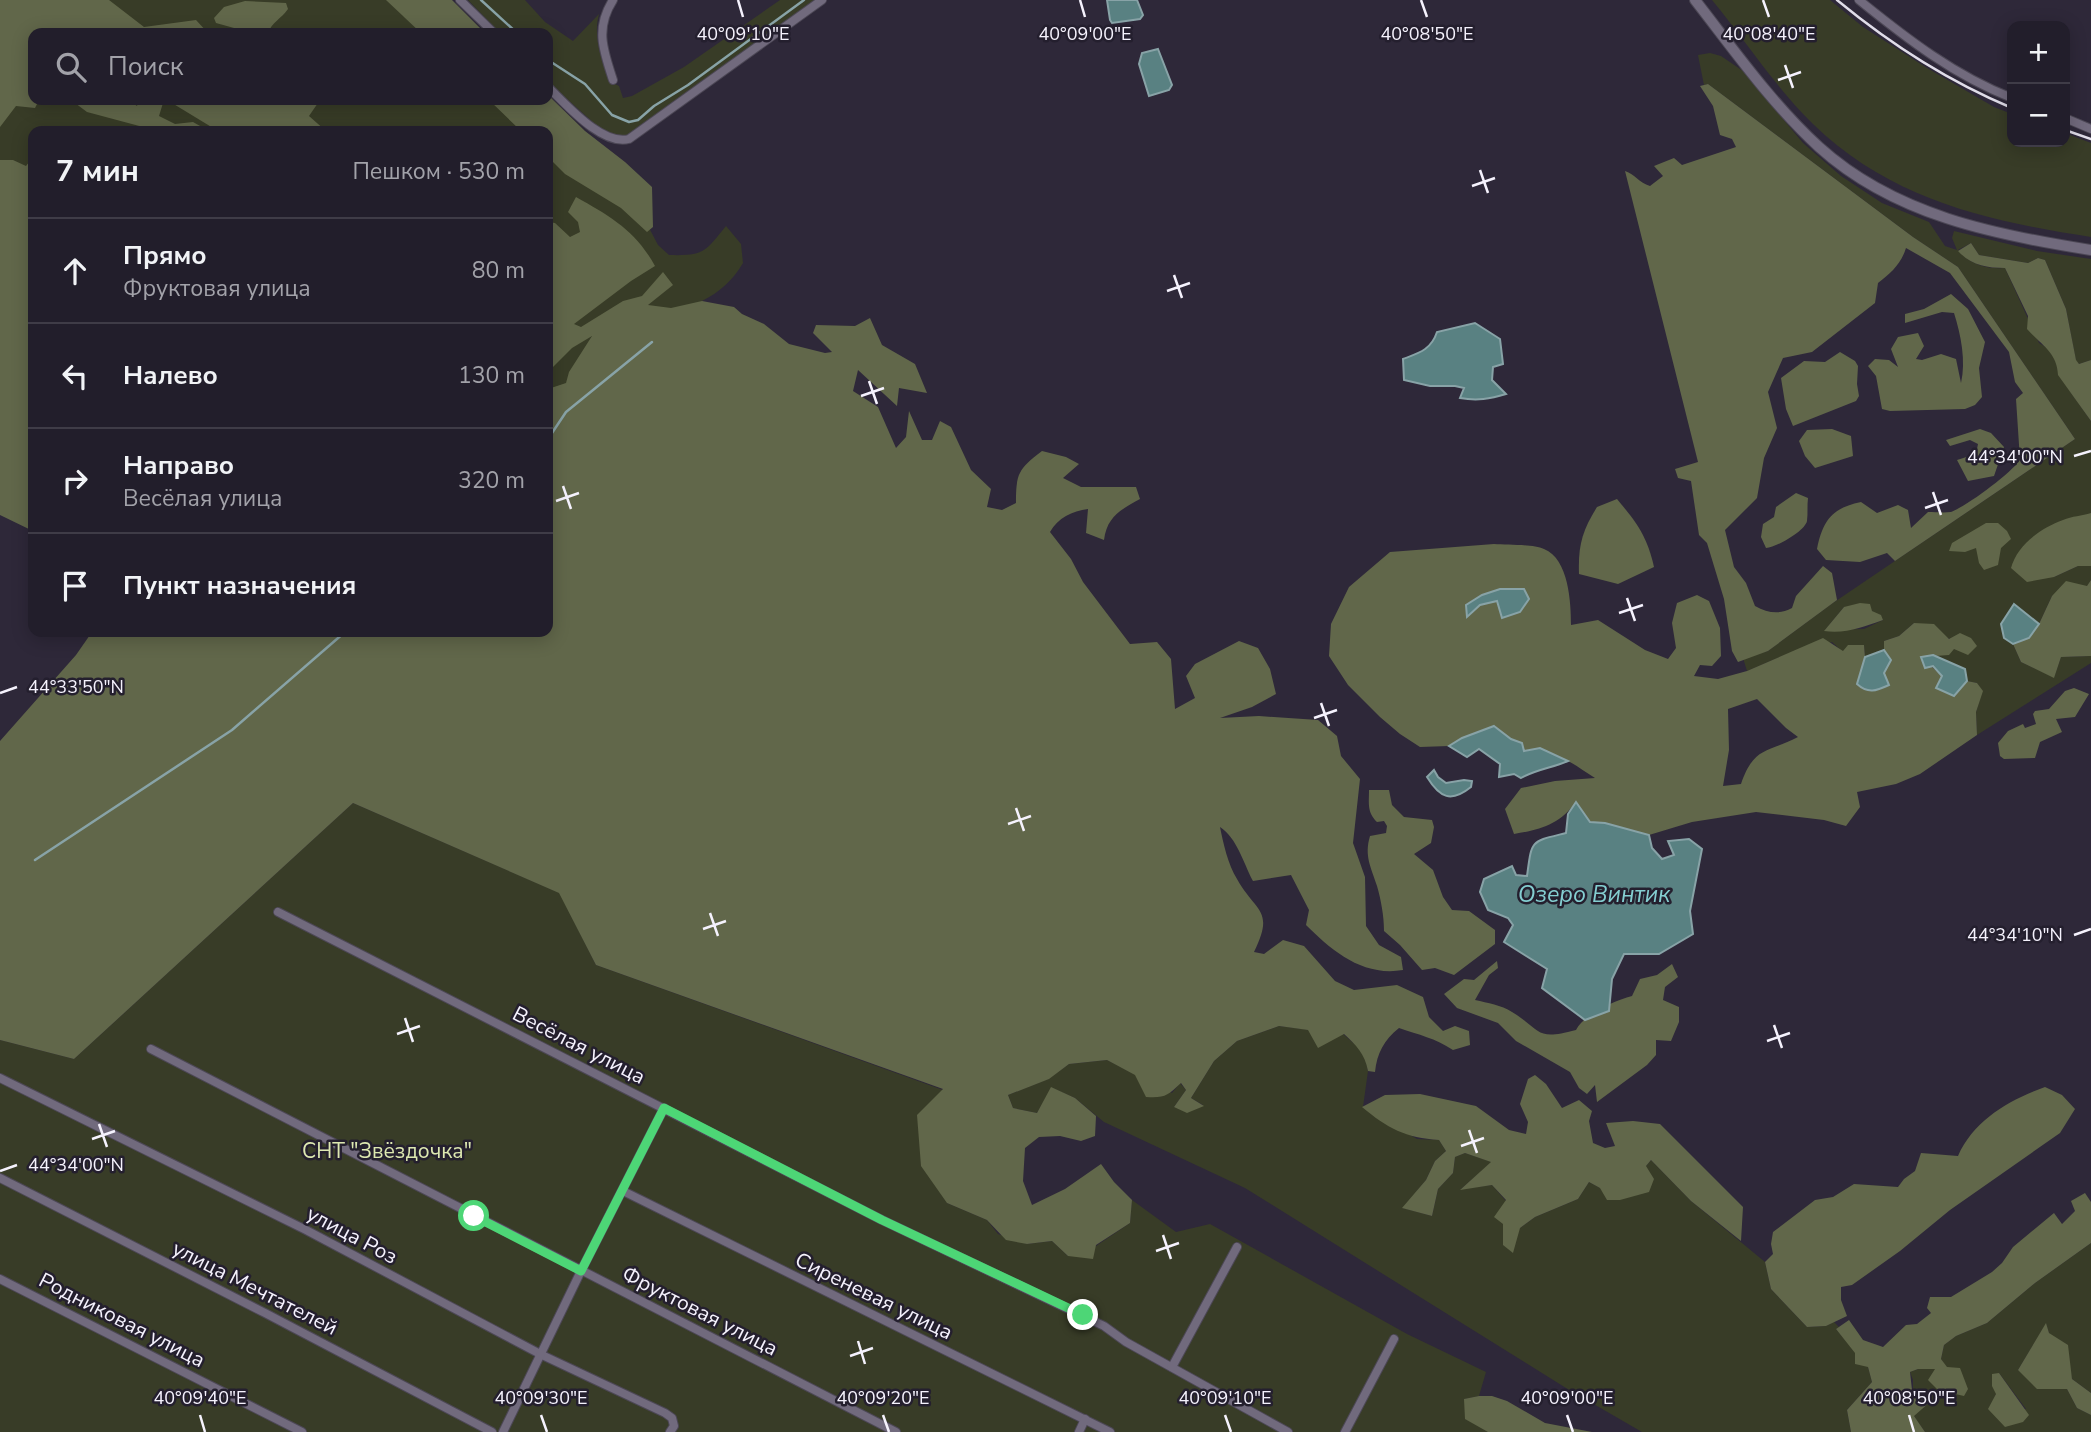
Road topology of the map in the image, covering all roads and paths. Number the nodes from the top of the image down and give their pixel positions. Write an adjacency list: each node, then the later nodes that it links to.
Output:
1 (460, 0): 6 (street)
2 (613, 0): 7 (street)
3 (822, 0): 8 (street)
4 (1695, 0): 12 (main road)
5 (1859, 0): 9 (street)
6 (489, 28)
7 (613, 80)
8 (553, 91)
9 (2007, 96)
10 (2070, 120): 11 (street)
11 (2091, 129)
12 (2091, 250)
13 (278, 912): 16 (street, Весёлая улица)
14 (151, 1049): 20 (street, Фруктовая улица)
15 (0, 1078): 23 (street, улица Роз)
16 (664, 1108): 18 (street); 24 (street, Весёлая улица)
17 (0, 1178): 27 (street, улица Мечтателей)
18 (623, 1191): 20 (street); 25 (street, Сиреневая улица)
19 (1237, 1247): 24 (street)
20 (581, 1271): 23 (street); 30 (street, Фруктовая улица)
21 (0, 1279): 26 (street, Родниковая улица)
22 (1394, 1339): 34 (street)
23 (542, 1354): 28 (street); 29 (street, улица Роз)
24 (1172, 1367): 33 (street, Весёлая улица)
25 (1085, 1419): 31 (street); 32 (street, Сиреневая улица)
26 (302, 1432)
27 (492, 1432)
28 (503, 1432)
29 (670, 1432)
30 (896, 1432)
31 (1079, 1432)
32 (1110, 1432)
33 (1288, 1432)
34 (1345, 1432)

